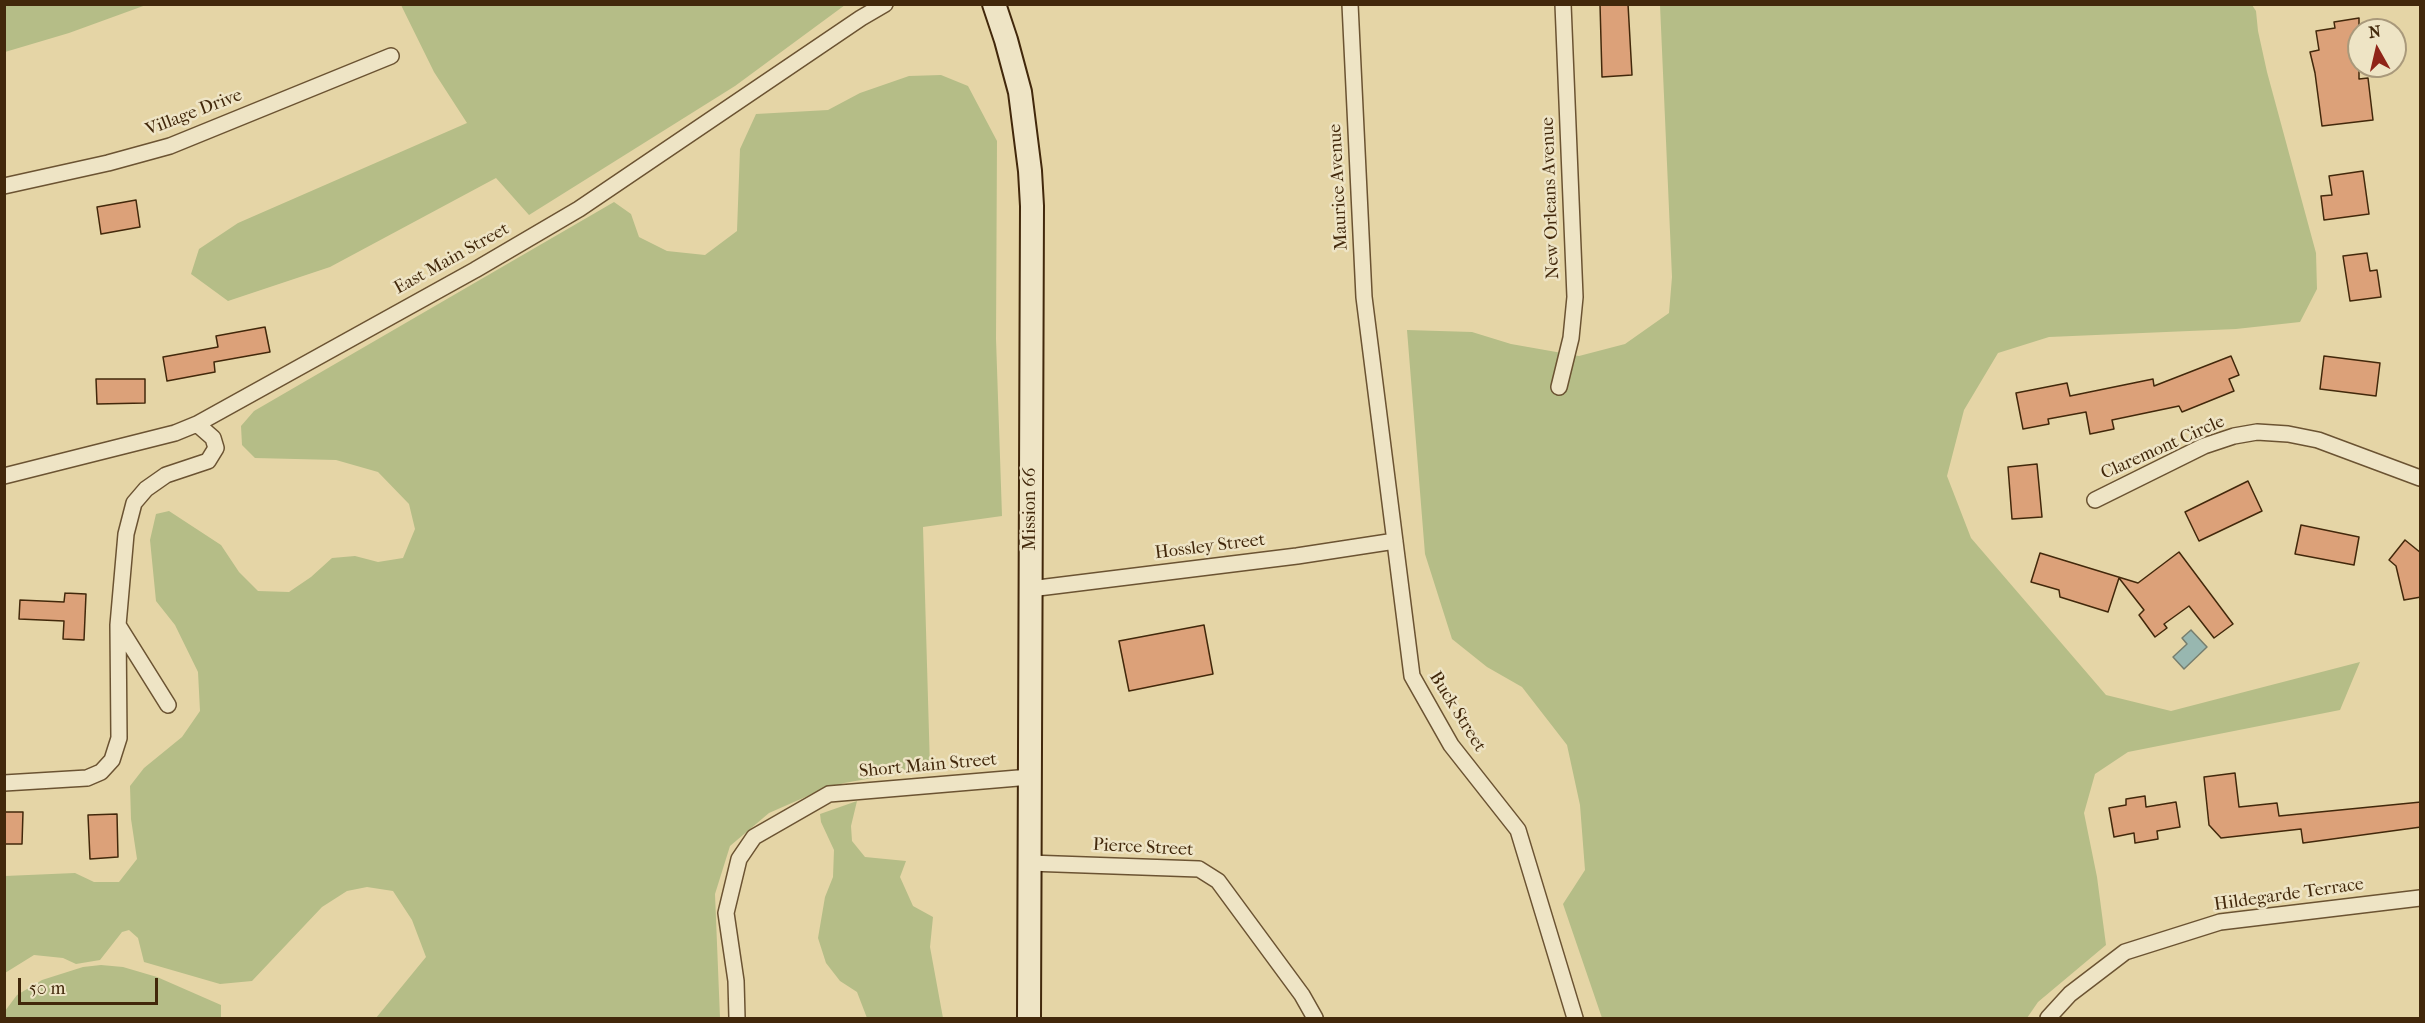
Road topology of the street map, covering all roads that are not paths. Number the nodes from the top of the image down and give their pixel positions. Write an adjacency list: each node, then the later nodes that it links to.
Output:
1 (885, 4): 9 (street, East Main Street)
2 (994, 4): 14 (street, Mission 66)
3 (1350, 4): 7 (street, Maurice Avenue)
4 (1563, 4): 8 (street, New Orleans Avenue)
5 (391, 56): 6 (street, Village Drive)
6 (4, 186)
7 (1372, 367): 13 (street, Buck Street)
8 (1559, 387)
9 (197, 424): 10 (street, East Main Street); 15 (street)
10 (4, 476)
11 (2421, 478): 12 (street, Claremont Circle)
12 (2095, 500)
13 (1395, 541): 14 (street, Hossley Street); 24 (street, Buck Street)
14 (1030, 589): 17 (street, Mission 66)
15 (118, 625): 16 (street); 18 (street)
16 (168, 705)
17 (1030, 777): 19 (street, Mission 66); 21 (street, Short Main Street)
18 (4, 783)
19 (1029, 863): 22 (street, Mission 66); 23 (street, Pierce Street)
20 (2421, 898): 25 (street, Hildegarde Terrace)
21 (737, 1018)
22 (1029, 1018)
23 (1315, 1018)
24 (1575, 1018)
25 (2048, 1018)

